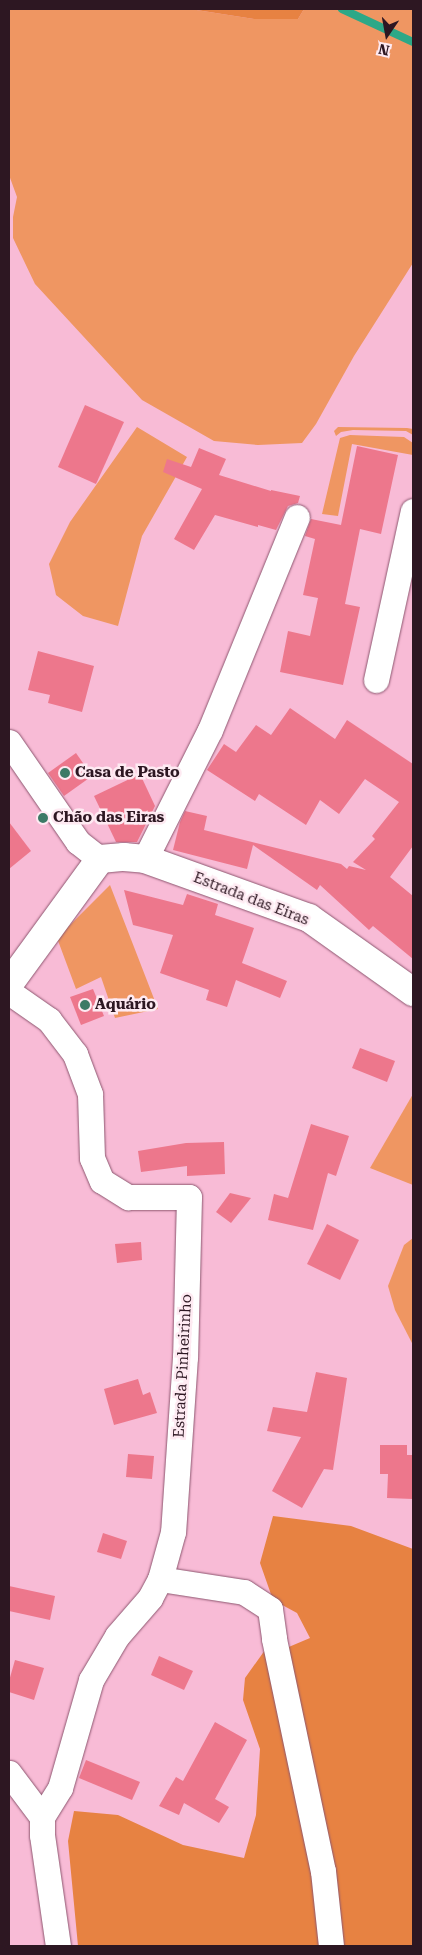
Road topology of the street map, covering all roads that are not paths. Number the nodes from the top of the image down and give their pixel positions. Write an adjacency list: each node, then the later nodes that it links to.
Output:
1 (413, 511): 3 (street)
2 (296, 517): 6 (street)
3 (376, 680)
4 (9, 742): 5 (street)
5 (100, 859): 6 (street, Estrada das Eiras); 7 (street)
6 (145, 859): 9 (street, Estrada das Eiras)
7 (9, 984)
8 (9, 992): 10 (street, Estrada Pinheirinho)
9 (413, 992)
10 (160, 1579): 12 (street, Estrada Pinheirinho); 14 (street)
11 (9, 1773): 12 (street)
12 (42, 1817): 13 (street)
13 (58, 1946)
14 (331, 1946)

